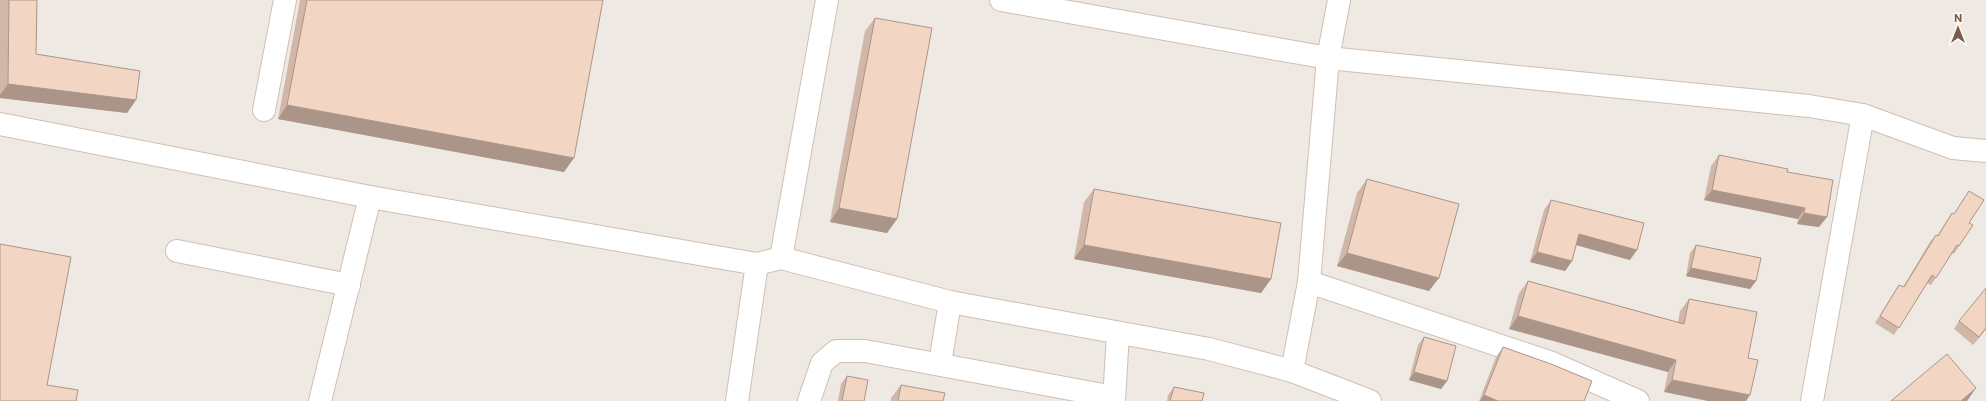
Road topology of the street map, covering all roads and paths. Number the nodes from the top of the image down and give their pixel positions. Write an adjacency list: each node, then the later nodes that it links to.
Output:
1 (285, 0): 6 (lane)
2 (827, 0): 12 (lane)
3 (1001, 0): 5 (lane)
4 (1339, 0): 5 (lane)
5 (1328, 58): 7 (lane); 14 (lane)
6 (264, 110)
7 (1863, 115): 9 (lane); 26 (lane)
8 (0, 124): 10 (lane)
9 (1986, 151)
10 (370, 197): 13 (lane); 15 (lane)
11 (177, 251): 15 (lane)
12 (782, 258): 13 (lane); 16 (lane)
13 (758, 264): 22 (lane)
14 (1309, 282): 19 (lane); 25 (lane)
15 (349, 285): 21 (lane)
16 (950, 302): 17 (lane); 18 (lane)
17 (1118, 333): 19 (lane); 20 (lane)
18 (940, 364): 20 (lane); 23 (lane)
19 (1292, 371): 24 (lane)
20 (1114, 399)
21 (320, 401)
22 (737, 401)
23 (809, 401)
24 (1370, 401)
25 (1638, 401)
26 (1812, 401)

